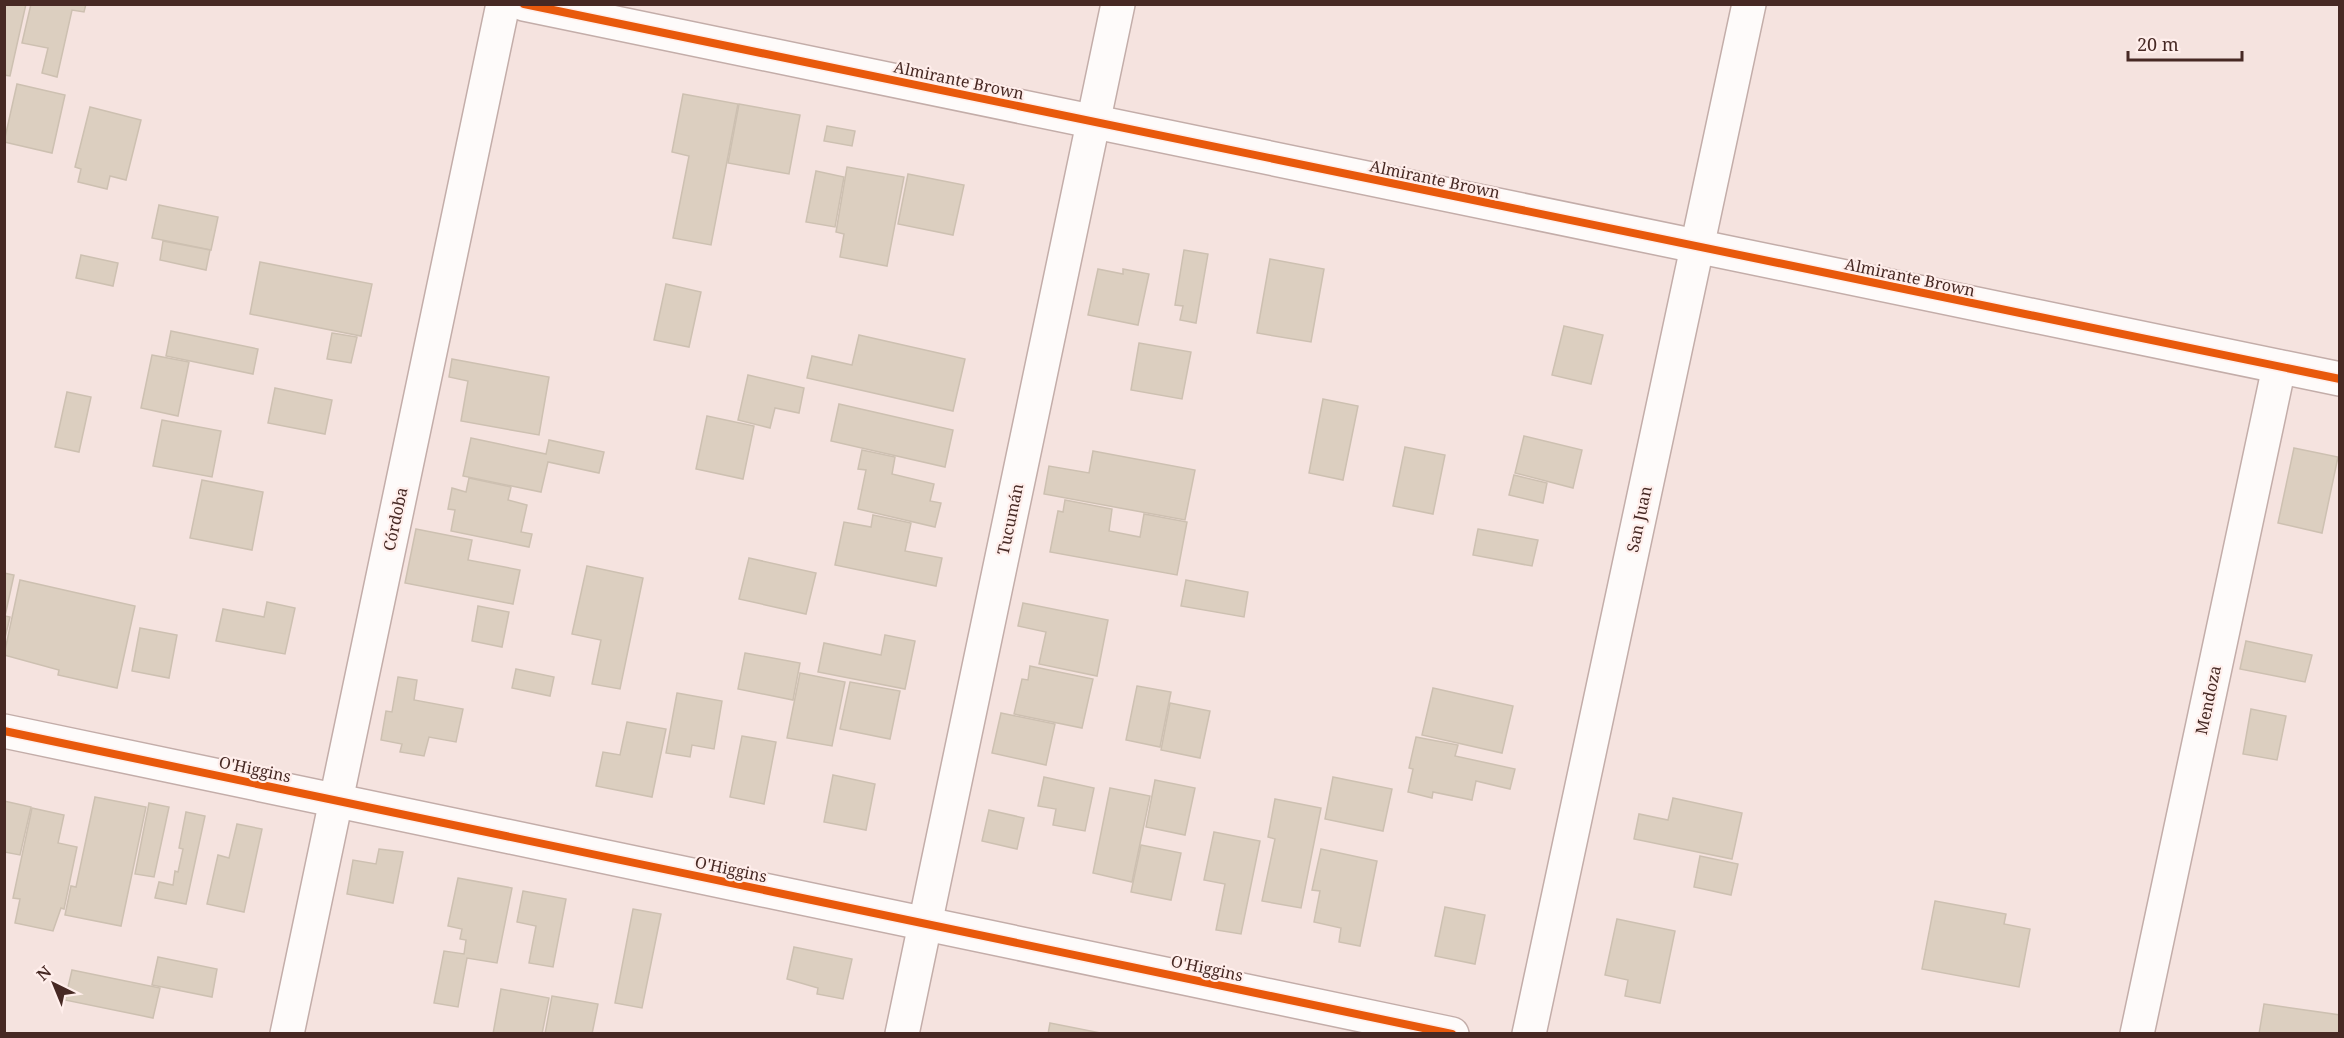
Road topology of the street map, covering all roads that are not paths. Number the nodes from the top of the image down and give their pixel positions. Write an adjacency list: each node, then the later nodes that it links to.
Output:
1 (503, 4): 10 (street, Córdoba)
2 (524, 4): 5 (street, Almirante Brown)
3 (1118, 4): 5 (street, Tucumán)
4 (1749, 4): 6 (street, San Juan)
5 (1093, 122): 6 (street, Almirante Brown); 11 (street, Tucumán)
6 (1698, 247): 7 (street, Almirante Brown); 15 (street, San Juan)
7 (2279, 367): 8 (street, Almirante Brown); 16 (street, Mendoza)
8 (2340, 380)
9 (4, 731): 10 (street, O'Higgins)
10 (336, 800): 11 (street, O'Higgins); 12 (street, Córdoba)
11 (925, 924): 13 (street, Tucumán); 14 (street, O'Higgins)
12 (287, 1034)
13 (902, 1034)
14 (1452, 1034)
15 (1529, 1034)
16 (2137, 1034)

